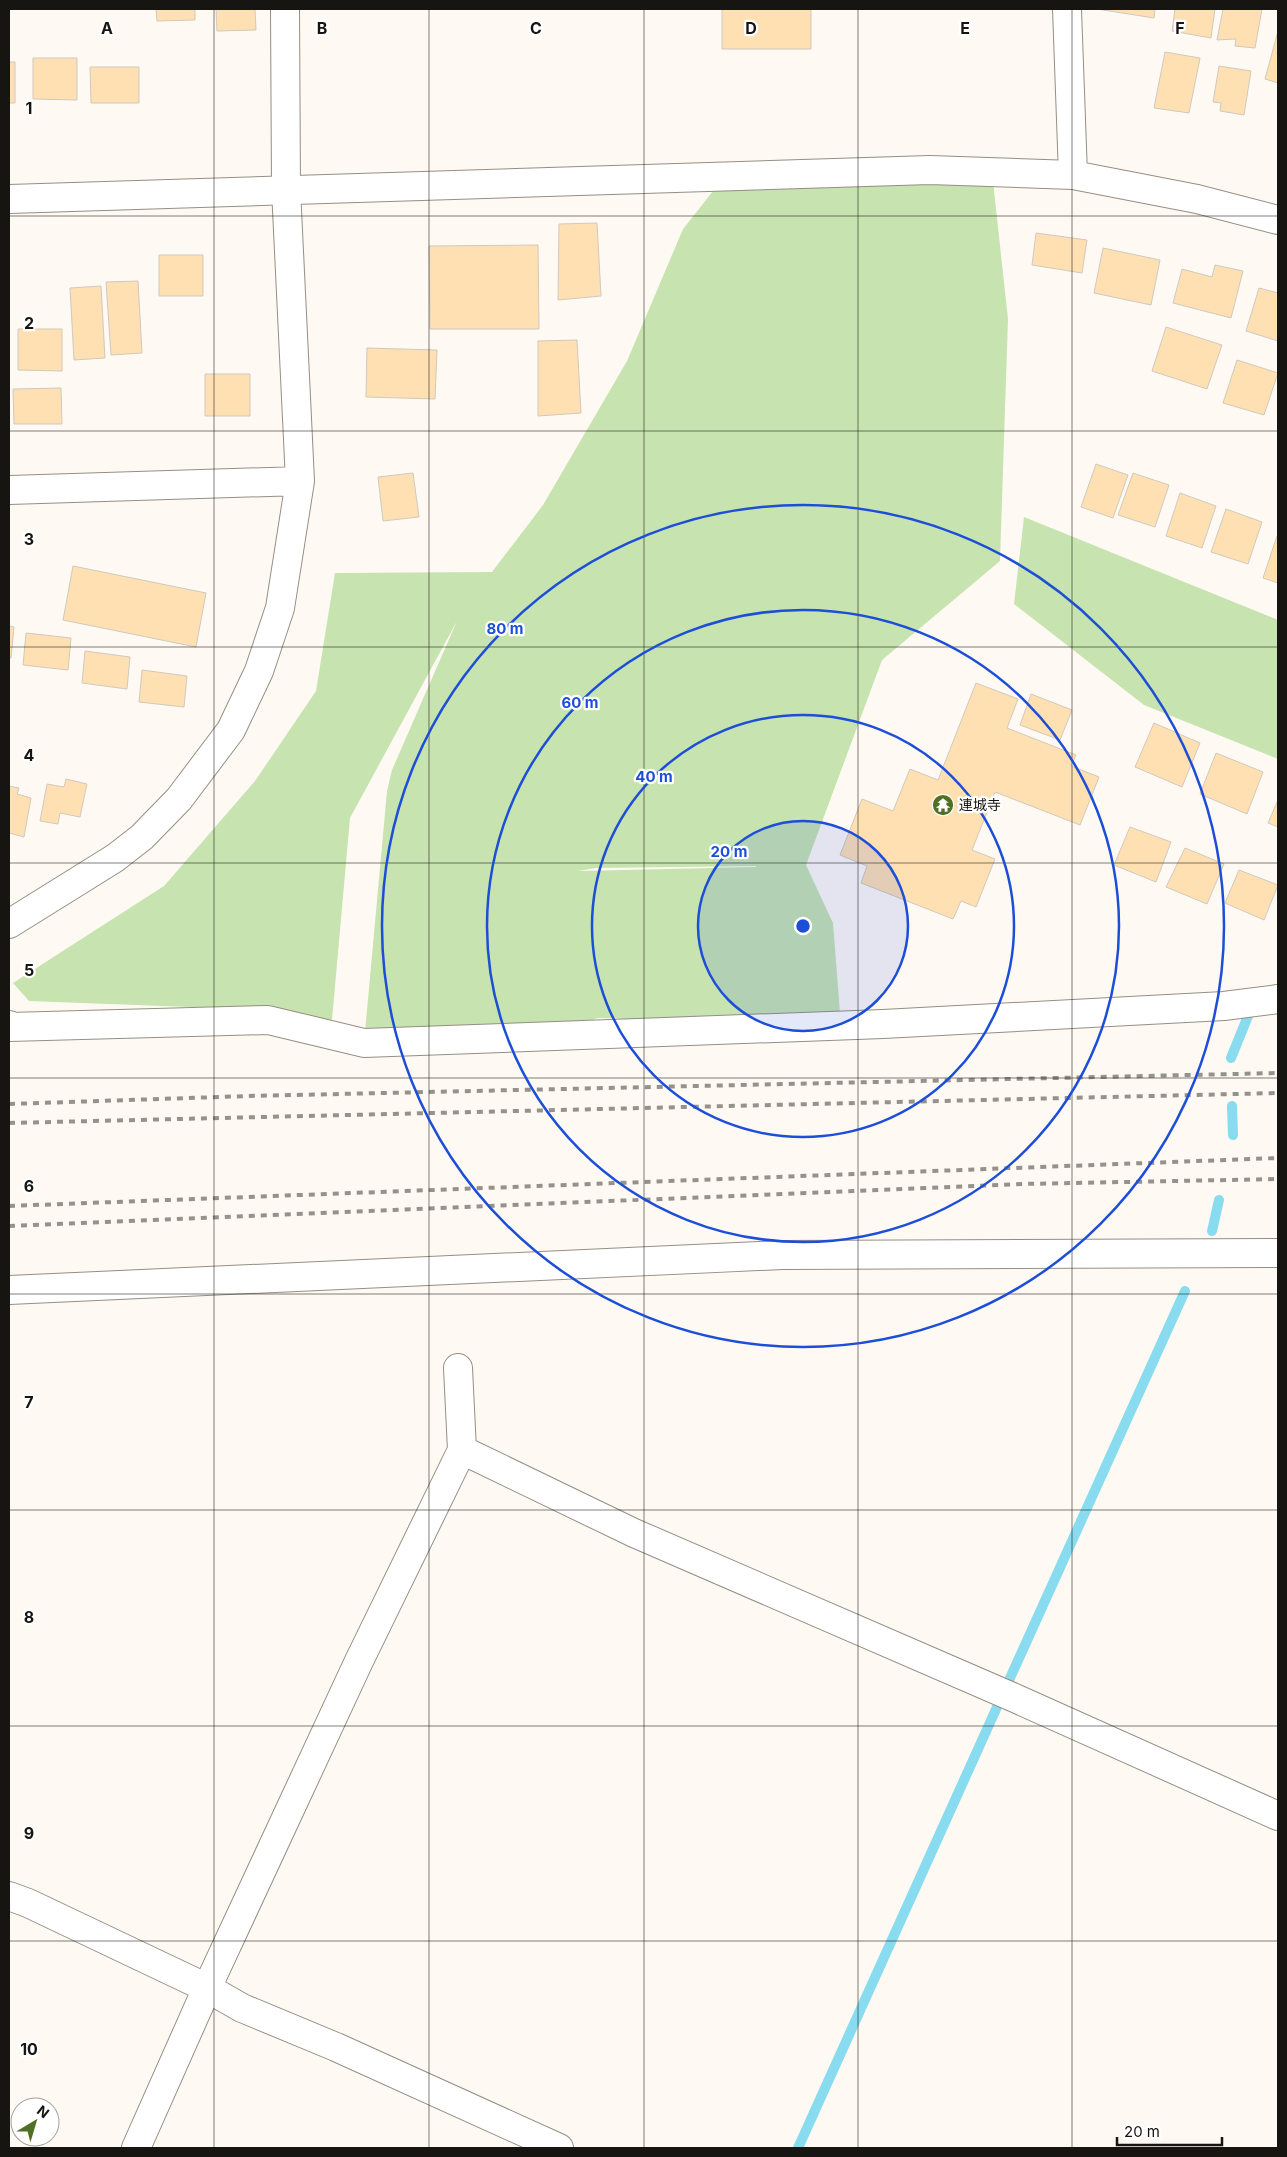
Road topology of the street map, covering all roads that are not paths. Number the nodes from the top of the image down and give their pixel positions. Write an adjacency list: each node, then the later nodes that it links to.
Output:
1 (285, 9): 4 (street)
2 (1067, 9): 3 (street)
3 (1073, 175): 4 (street); 6 (street)
4 (286, 190): 5 (street); 7 (street)
5 (9, 199)
6 (1278, 220)
7 (300, 481): 8 (street); 9 (street)
8 (9, 490)
9 (9, 924)
10 (1278, 999): 11 (street)
11 (9, 1025)
12 (1278, 1253): 13 (street)
13 (9, 1290)
14 (458, 1368): 15 (street)
15 (462, 1450): 16 (street); 18 (street)
16 (1278, 1816)
17 (9, 1896): 18 (street)
18 (207, 1988): 19 (street); 20 (street)
19 (136, 2148)
20 (558, 2148)

